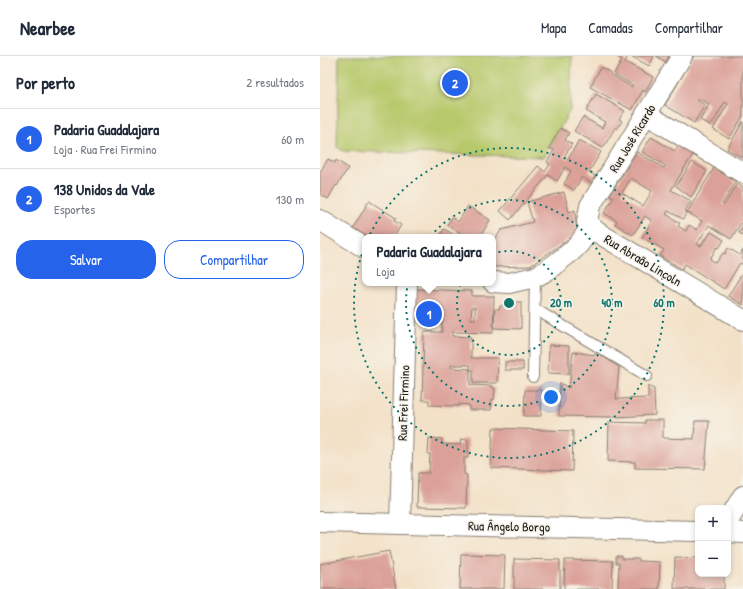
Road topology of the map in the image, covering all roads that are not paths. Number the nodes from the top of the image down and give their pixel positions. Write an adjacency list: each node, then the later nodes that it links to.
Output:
1 (682, 56): 2 (street, Rua José Ricardo)
2 (646, 114): 3 (street); 5 (street, Rua José Ricardo)
3 (743, 173)
4 (320, 220): 6 (street)
5 (589, 225): 7 (street); 11 (street, Rua Abraão Lincoln)
6 (362, 246)
7 (535, 277): 8 (street); 10 (lane)
8 (496, 282)
9 (407, 286): 17 (street, Rua Frei Firmino)
10 (535, 310): 12 (lane); 13 (lane)
11 (743, 320)
12 (647, 376)
13 (533, 377)
14 (743, 496): 15 (street)
15 (731, 516)
16 (320, 522): 17 (street, Rua Ângelo Borgo)
17 (400, 524): 18 (street, Rua Ângelo Borgo)
18 (695, 531)
19 (731, 532): 20 (street)
20 (743, 533)

